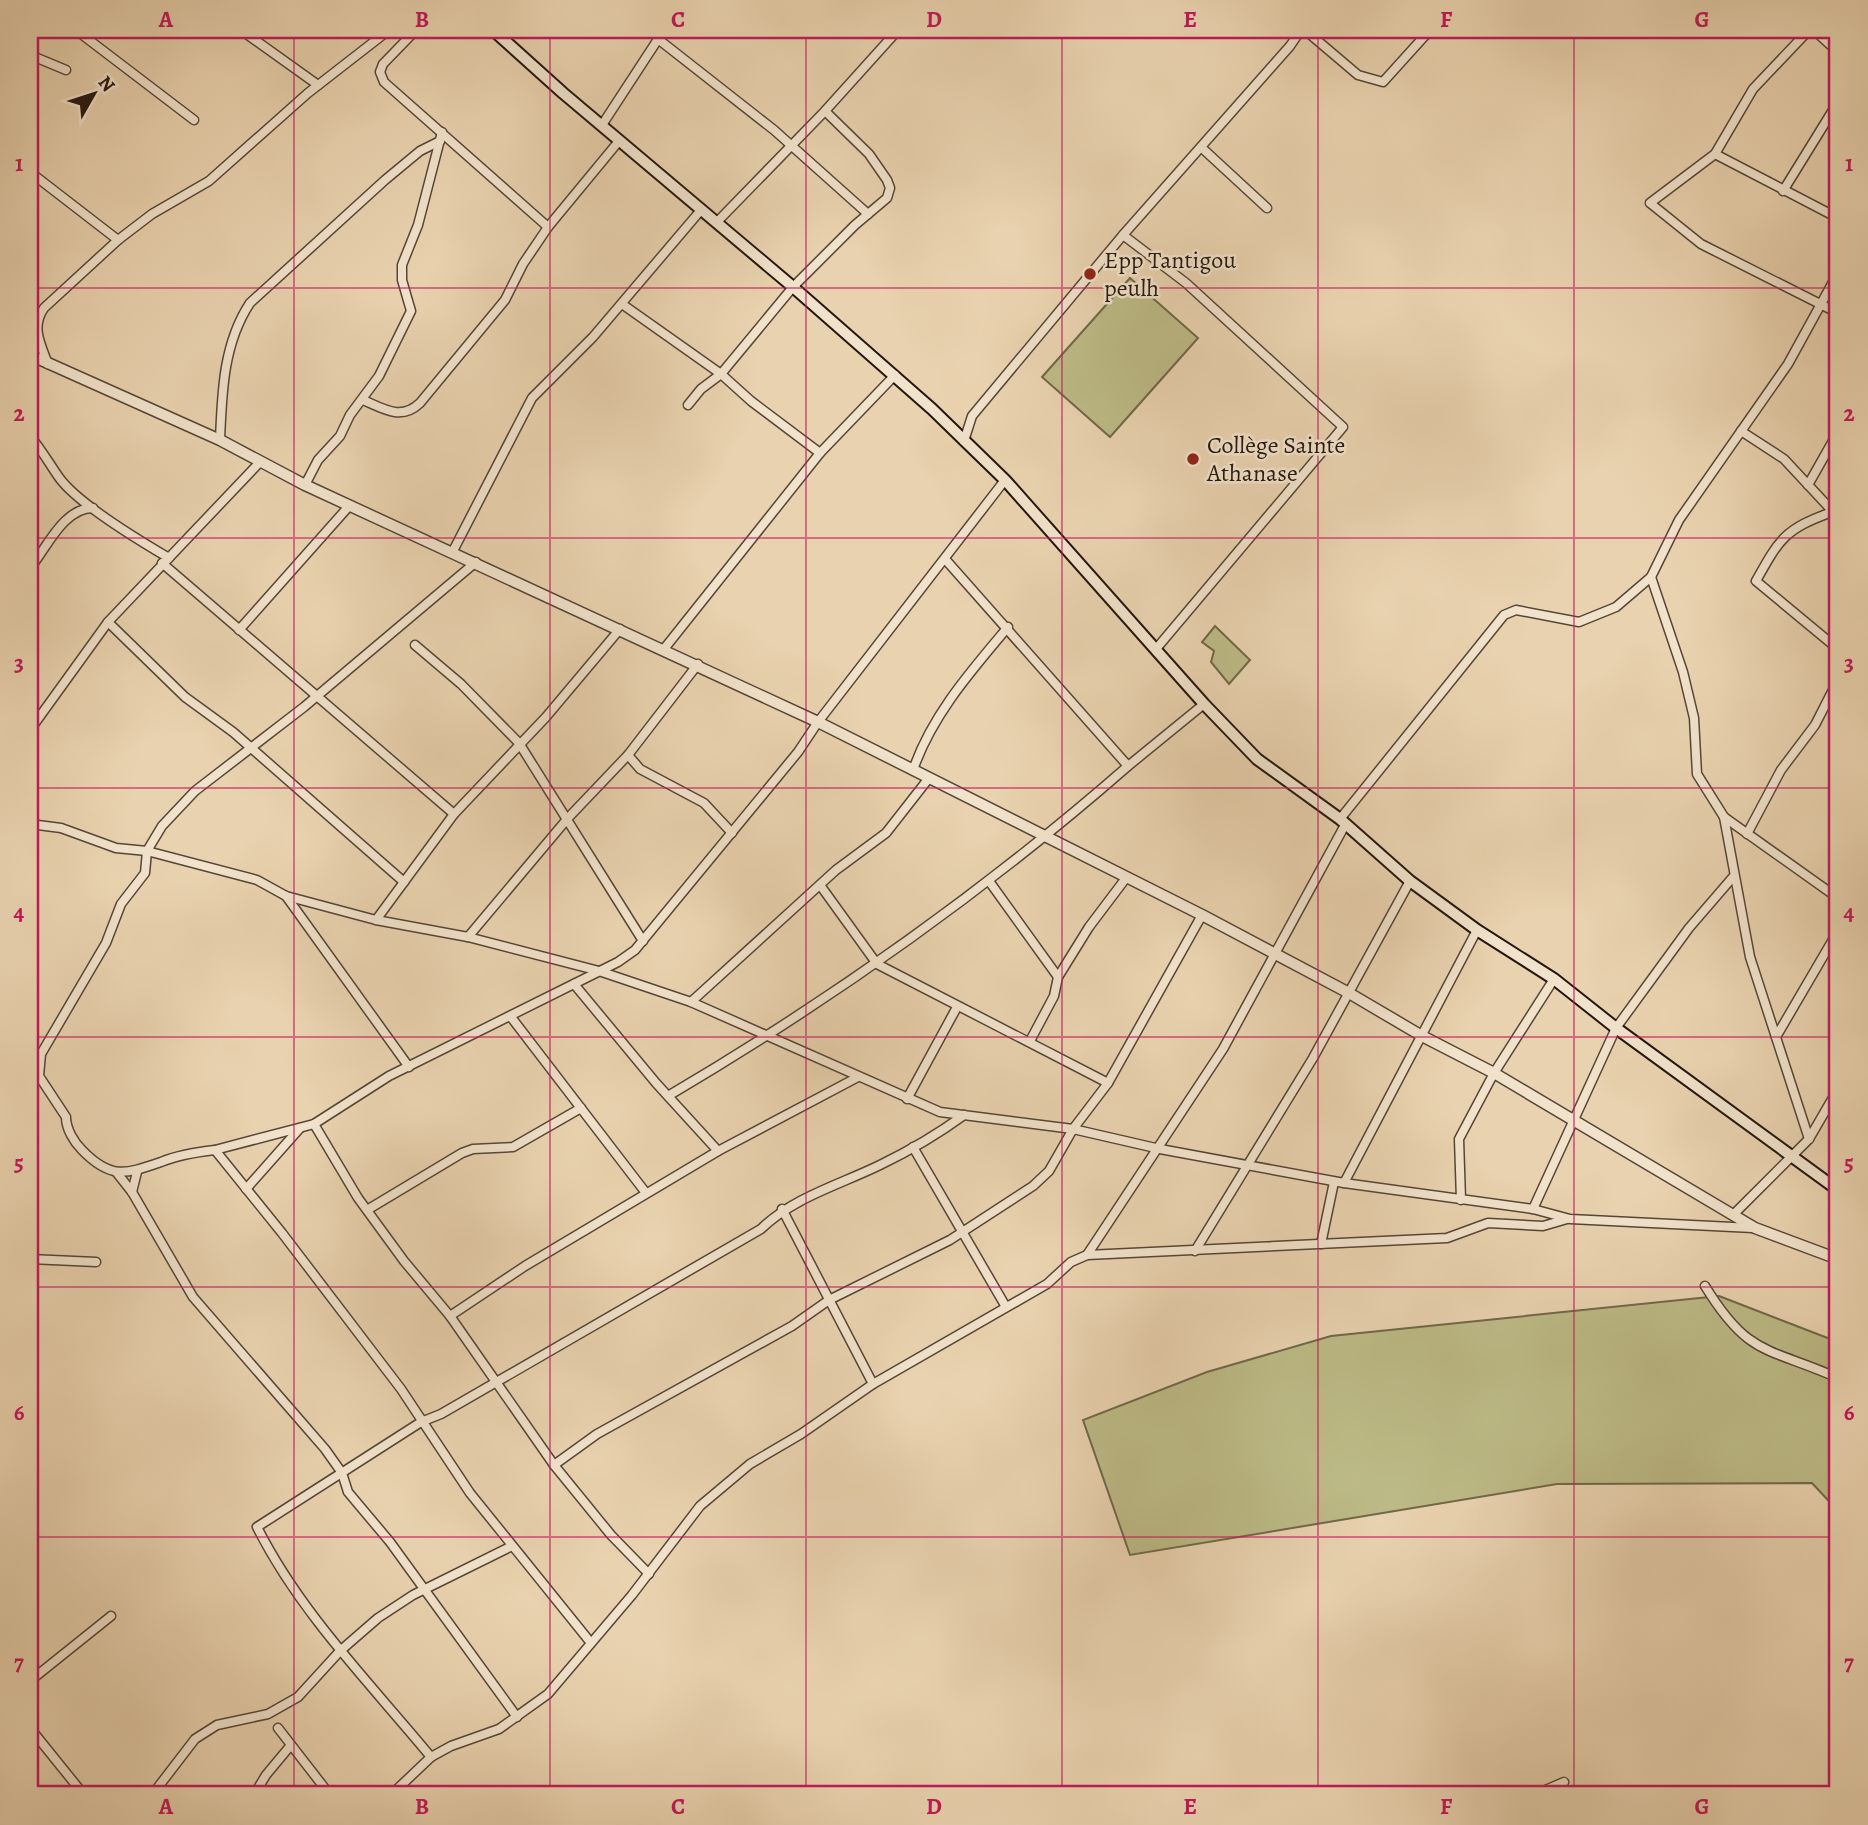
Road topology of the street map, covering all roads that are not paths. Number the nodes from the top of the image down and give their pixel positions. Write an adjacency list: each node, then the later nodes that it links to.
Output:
1 (76, 30): 18 (street)
2 (242, 30): 15 (street)
3 (416, 30): 20 (street)
4 (493, 30): 19 (main road)
5 (664, 30): 11 (street)
6 (898, 30): 17 (street)
7 (1303, 30): 8 (street); 23 (street)
8 (1430, 30)
9 (1812, 30): 12 (street); 24 (street)
10 (386, 31): 15 (street)
11 (658, 38): 19 (street); 22 (street)
12 (1838, 52)
13 (30, 55): 14 (street)
14 (66, 70)
15 (317, 85): 34 (street)
16 (1838, 103): 26 (street)
17 (825, 111): 22 (street); 29 (street)
18 (194, 120)
19 (602, 125): 21 (main road)
20 (441, 137): 32 (street); 48 (street); 53 (street)
21 (619, 141): 28 (main road); 32 (street)
22 (791, 145): 29 (street); 31 (street)
23 (1202, 148): 27 (street); 33 (street)
24 (1715, 154): 26 (street); 40 (street)
25 (30, 172): 34 (street)
26 (1783, 191): 30 (street)
27 (1267, 208)
28 (701, 210): 31 (main road); 39 (street)
29 (868, 214): 38 (street)
30 (1838, 218)
31 (717, 222): 38 (main road)
32 (548, 227): 48 (street)
33 (1123, 235): 54 (street); 75 (street)
34 (118, 240): 43 (street)
35 (30, 253): 37 (street)
36 (1838, 273): 40 (street)
37 (30, 281)
38 (793, 287): 46 (street); 47 (main road)
39 (622, 304): 46 (street); 63 (street)
40 (1821, 304): 42 (street); 50 (street)
41 (30, 311): 43 (street)
42 (1838, 313)
43 (37, 318): 45 (street)
44 (30, 355): 45 (street)
45 (48, 364): 53 (street)
46 (721, 374): 49 (street); 55 (street)
47 (895, 375): 54 (main road); 55 (street)
48 (363, 400): 58 (street)
49 (688, 405)
50 (1741, 431): 59 (street); 68 (street)
51 (1838, 432): 59 (street)
52 (30, 436): 61 (street)
53 (220, 440): 56 (street)
54 (964, 441): 57 (main road)
55 (820, 453): 74 (street)
56 (260, 462): 58 (street); 65 (street)
57 (1005, 480): 64 (street); 75 (main road)
58 (305, 485): 60 (street)
59 (1808, 485): 62 (street)
60 (350, 505): 63 (street); 72 (street)
61 (93, 508): 65 (street); 67 (street)
62 (1835, 514): 76 (street)
63 (453, 551): 66 (street)
64 (945, 559): 70 (street); 81 (street)
65 (166, 561): 69 (street); 72 (street)
66 (476, 562): 71 (street); 79 (street)
67 (30, 568)
68 (1651, 577): 90 (street); 92 (street)
69 (108, 622): 82 (street); 84 (street)
70 (1008, 628): 86 (street); 87 (street)
71 (620, 629): 74 (street); 83 (street)
72 (239, 630): 79 (street)
73 (415, 645): 83 (street)
74 (664, 649): 77 (street)
75 (1156, 649): 80 (main road)
76 (1838, 649)
77 (698, 664): 81 (street); 85 (street)
78 (1838, 680): 95 (street)
79 (316, 697): 84 (street); 89 (street)
80 (1204, 705): 86 (street); 92 (main road)
81 (818, 722): 87 (street); 94 (street)
82 (30, 730)
83 (519, 743): 89 (street); 91 (street)
84 (250, 748): 97 (street); 102 (street)
85 (628, 755): 91 (street); 94 (street)
86 (1128, 766): 96 (street)
87 (913, 770): 88 (street)
88 (929, 778): 96 (street); 103 (street)
89 (454, 814): 102 (street)
90 (1724, 817): 95 (street); 98 (street)
91 (568, 818): 110 (street); 111 (street)
92 (1343, 822): 100 (main road); 112 (street)
93 (30, 824): 97 (street)
94 (732, 833): 111 (street)
95 (1747, 834): 105 (street)
96 (1047, 837): 99 (street); 101 (street)
97 (147, 851): 104 (street); 148 (street)
98 (1733, 877): 122 (street); 125 (street)
99 (1126, 878): 106 (street); 115 (street)
100 (1410, 880): 108 (main road); 118 (street)
101 (989, 881): 113 (street); 115 (street)
102 (404, 882): 107 (street)
103 (820, 885): 113 (street); 119 (street)
104 (286, 896): 107 (street); 127 (street)
105 (1838, 898)
106 (1202, 915): 112 (street); 130 (street)
107 (376, 920): 110 (street)
108 (1476, 930): 116 (main road); 124 (street)
109 (1838, 931): 125 (street)
110 (468, 937): 114 (street)
111 (643, 941): 114 (street)
112 (1277, 955): 118 (street); 142 (street)
113 (877, 964): 120 (street); 123 (street)
114 (600, 971): 117 (street); 119 (street)
115 (1058, 976): 126 (street)
116 (1554, 979): 122 (main road); 128 (street)
117 (574, 984): 121 (street); 132 (street)
118 (1349, 993): 124 (street); 146 (street)
119 (691, 1002): 123 (street)
120 (957, 1007): 126 (street); 133 (street)
121 (511, 1017): 127 (street); 134 (street)
122 (1616, 1028): 136 (street); 145 (main road)
123 (769, 1037): 129 (street); 132 (street)
124 (1422, 1037): 128 (street); 149 (street)
125 (1776, 1037): 140 (street)
126 (1030, 1041): 130 (street)
127 (409, 1067): 137 (street)
128 (1494, 1073): 136 (street); 154 (street)
129 (858, 1077): 133 (street); 144 (street)
130 (1108, 1083): 139 (street)
131 (1838, 1089): 140 (street)
132 (668, 1096): 144 (street)
133 (907, 1099): 135 (street)
134 (581, 1108): 153 (street); 157 (street)
135 (964, 1115): 139 (street); 141 (street)
136 (1575, 1121): 156 (street); 158 (street)
137 (314, 1124): 138 (street); 157 (street)
138 (300, 1127): 143 (street); 150 (street)
139 (1073, 1129): 142 (street); 161 (street)
140 (1809, 1139): 145 (street)
141 (914, 1147): 155 (street); 161 (street)
142 (1160, 1149): 146 (street); 164 (street)
143 (215, 1150): 147 (street); 150 (street)
144 (718, 1151): 153 (street)
145 (1790, 1155): 151 (main road); 158 (street)
146 (1250, 1166): 149 (street); 163 (street)
147 (137, 1172): 148 (street); 152 (street)
148 (117, 1173): 152 (street)
149 (1339, 1182): 154 (street); 162 (street)
150 (246, 1189): 175 (street)
151 (1838, 1189)
152 (132, 1192): 177 (street)
153 (646, 1193): 171 (street)
154 (1461, 1200): 156 (street)
155 (782, 1209): 169 (street); 173 (street)
156 (1533, 1209): 159 (street)
157 (367, 1210): 171 (street)
158 (1734, 1214): 160 (street)
159 (1570, 1219): 160 (street); 162 (street)
160 (1755, 1228): 166 (street)
161 (963, 1232): 169 (street); 170 (street)
162 (1321, 1244): 163 (street)
163 (1195, 1251): 164 (street)
164 (1087, 1255): 170 (street)
165 (30, 1259): 167 (street)
166 (1838, 1259)
167 (96, 1262)
168 (1705, 1286): 172 (street)
169 (829, 1300): 174 (street); 176 (street)
170 (1006, 1307): 174 (street)
171 (450, 1316): 173 (street)
172 (1838, 1378)
173 (497, 1380): 175 (street); 176 (street)
174 (873, 1384): 179 (street)
175 (421, 1422): 177 (street); 178 (street)
176 (554, 1465): 179 (street)
177 (342, 1473): 180 (street); 183 (street)
178 (512, 1546): 180 (street); 182 (street)
179 (649, 1574): 182 (street)
180 (423, 1590): 183 (street); 185 (street)
181 (111, 1616): 184 (street)
182 (591, 1643): 185 (street)
183 (340, 1651): 189 (street); 192 (street)
184 (30, 1681)
185 (517, 1717): 189 (street)
186 (30, 1728): 191 (street)
187 (278, 1728): 188 (street)
188 (291, 1745): 193 (street); 194 (street)
189 (431, 1757): 195 (street)
190 (1564, 1782): 196 (street)
191 (84, 1795)
192 (152, 1795)
193 (254, 1795)
194 (330, 1795)
195 (391, 1795)
196 (1534, 1795)

